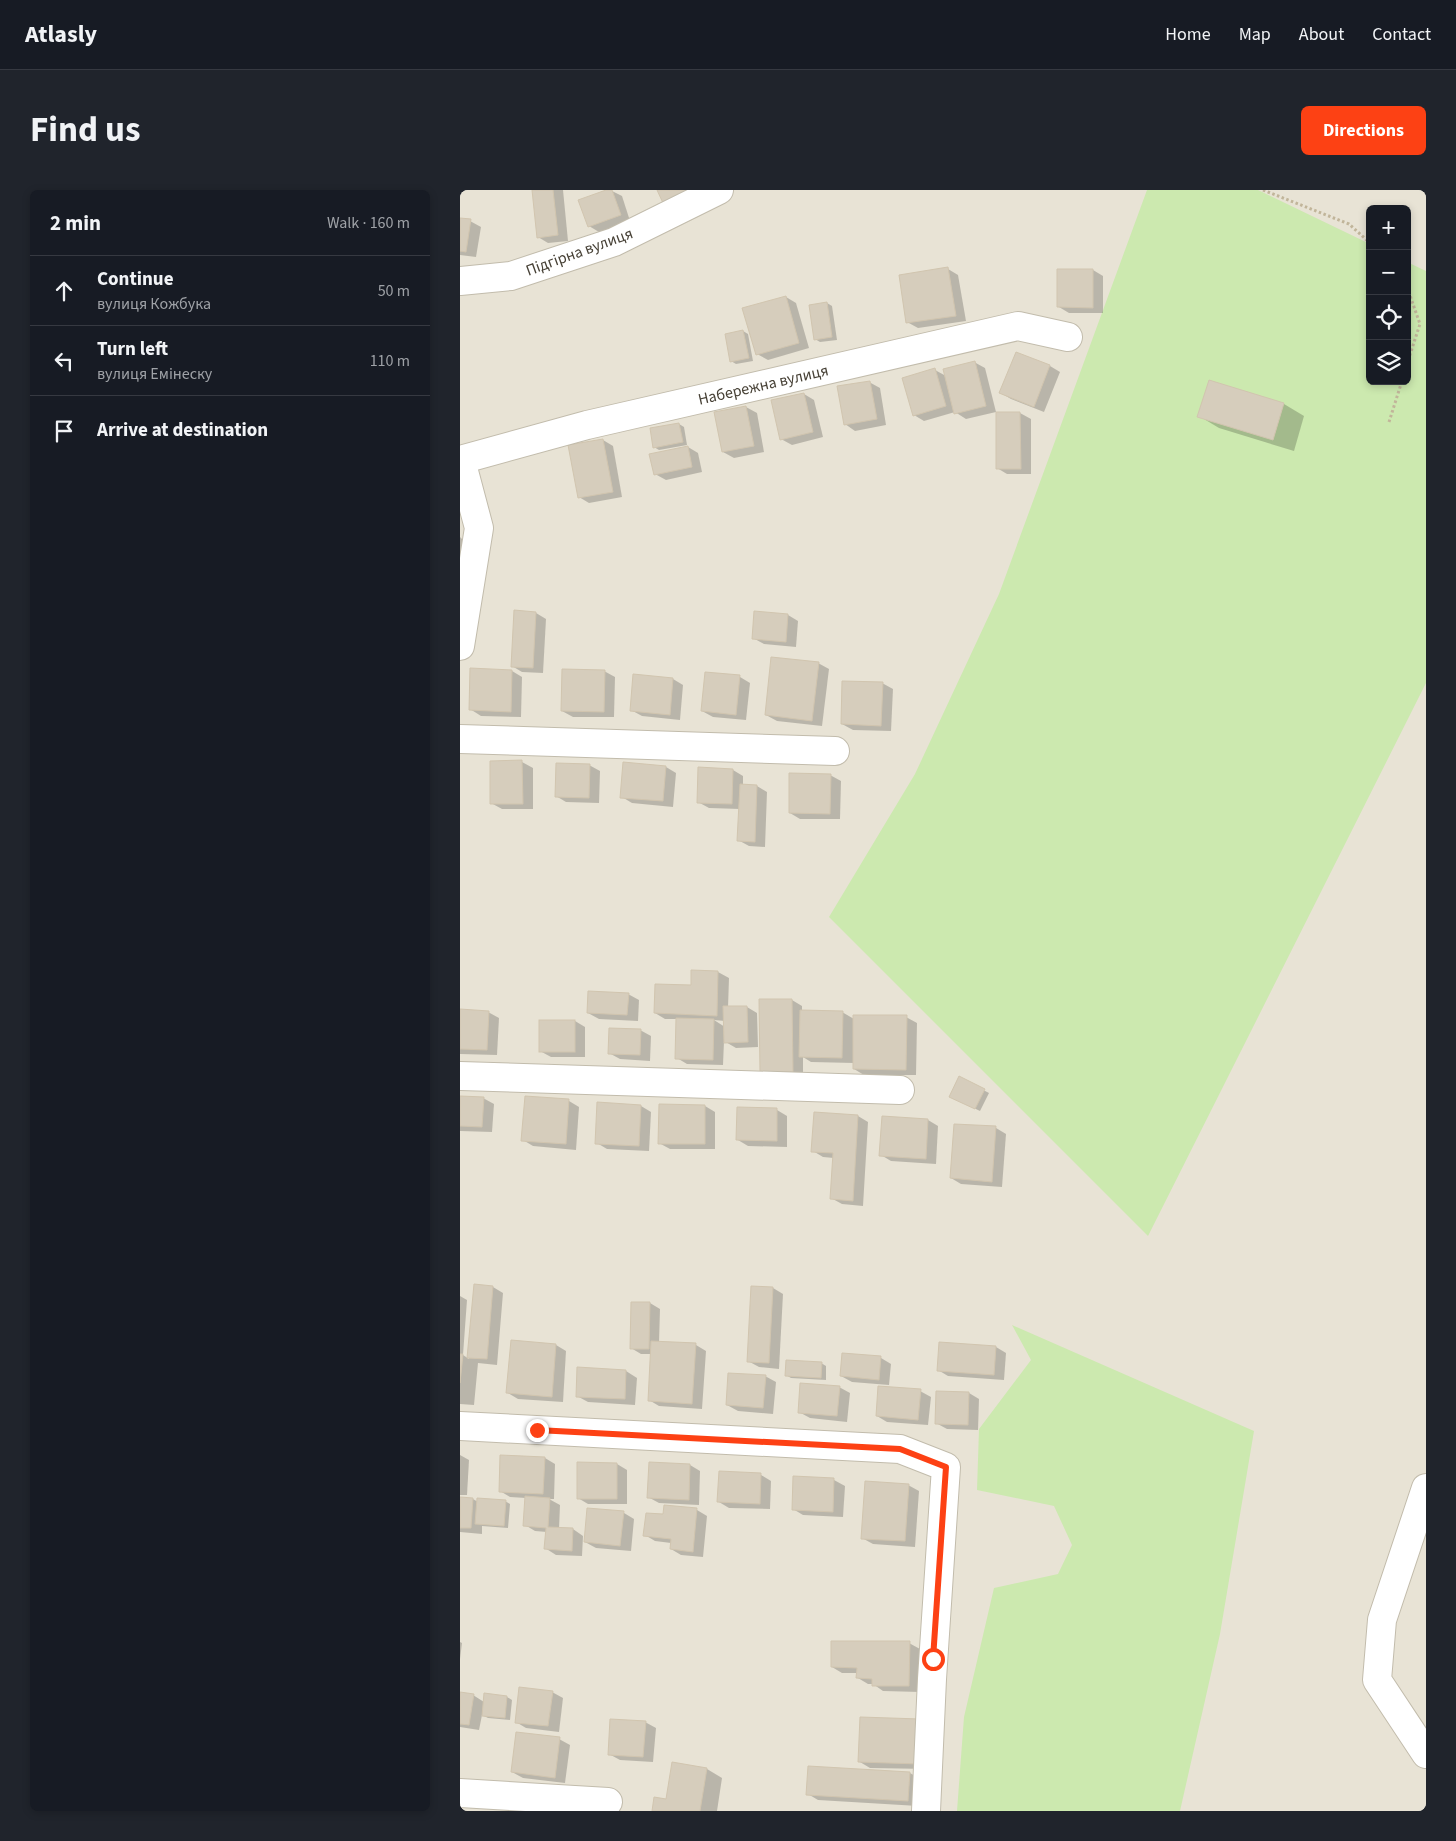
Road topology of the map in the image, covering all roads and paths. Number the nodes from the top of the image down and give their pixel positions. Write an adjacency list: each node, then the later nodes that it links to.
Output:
1 (718, 190): 4 (street, Підгірна вулиця)
2 (1263, 190): 3 (path)
3 (1366, 239)
4 (460, 281)
5 (1410, 295): 7 (path)
6 (1068, 337): 10 (street, Набережна вулиця)
7 (1411, 352)
8 (1401, 385): 9 (path)
9 (1389, 422)
10 (460, 460): 11 (street)
11 (460, 646)
12 (460, 739): 13 (street)
13 (835, 752)
14 (460, 1076): 15 (street)
15 (900, 1090)
16 (460, 1426): 21 (street)
17 (1426, 1488): 18 (street)
18 (1426, 1754)
19 (460, 1793): 20 (street)
20 (608, 1802)
21 (926, 1811)

